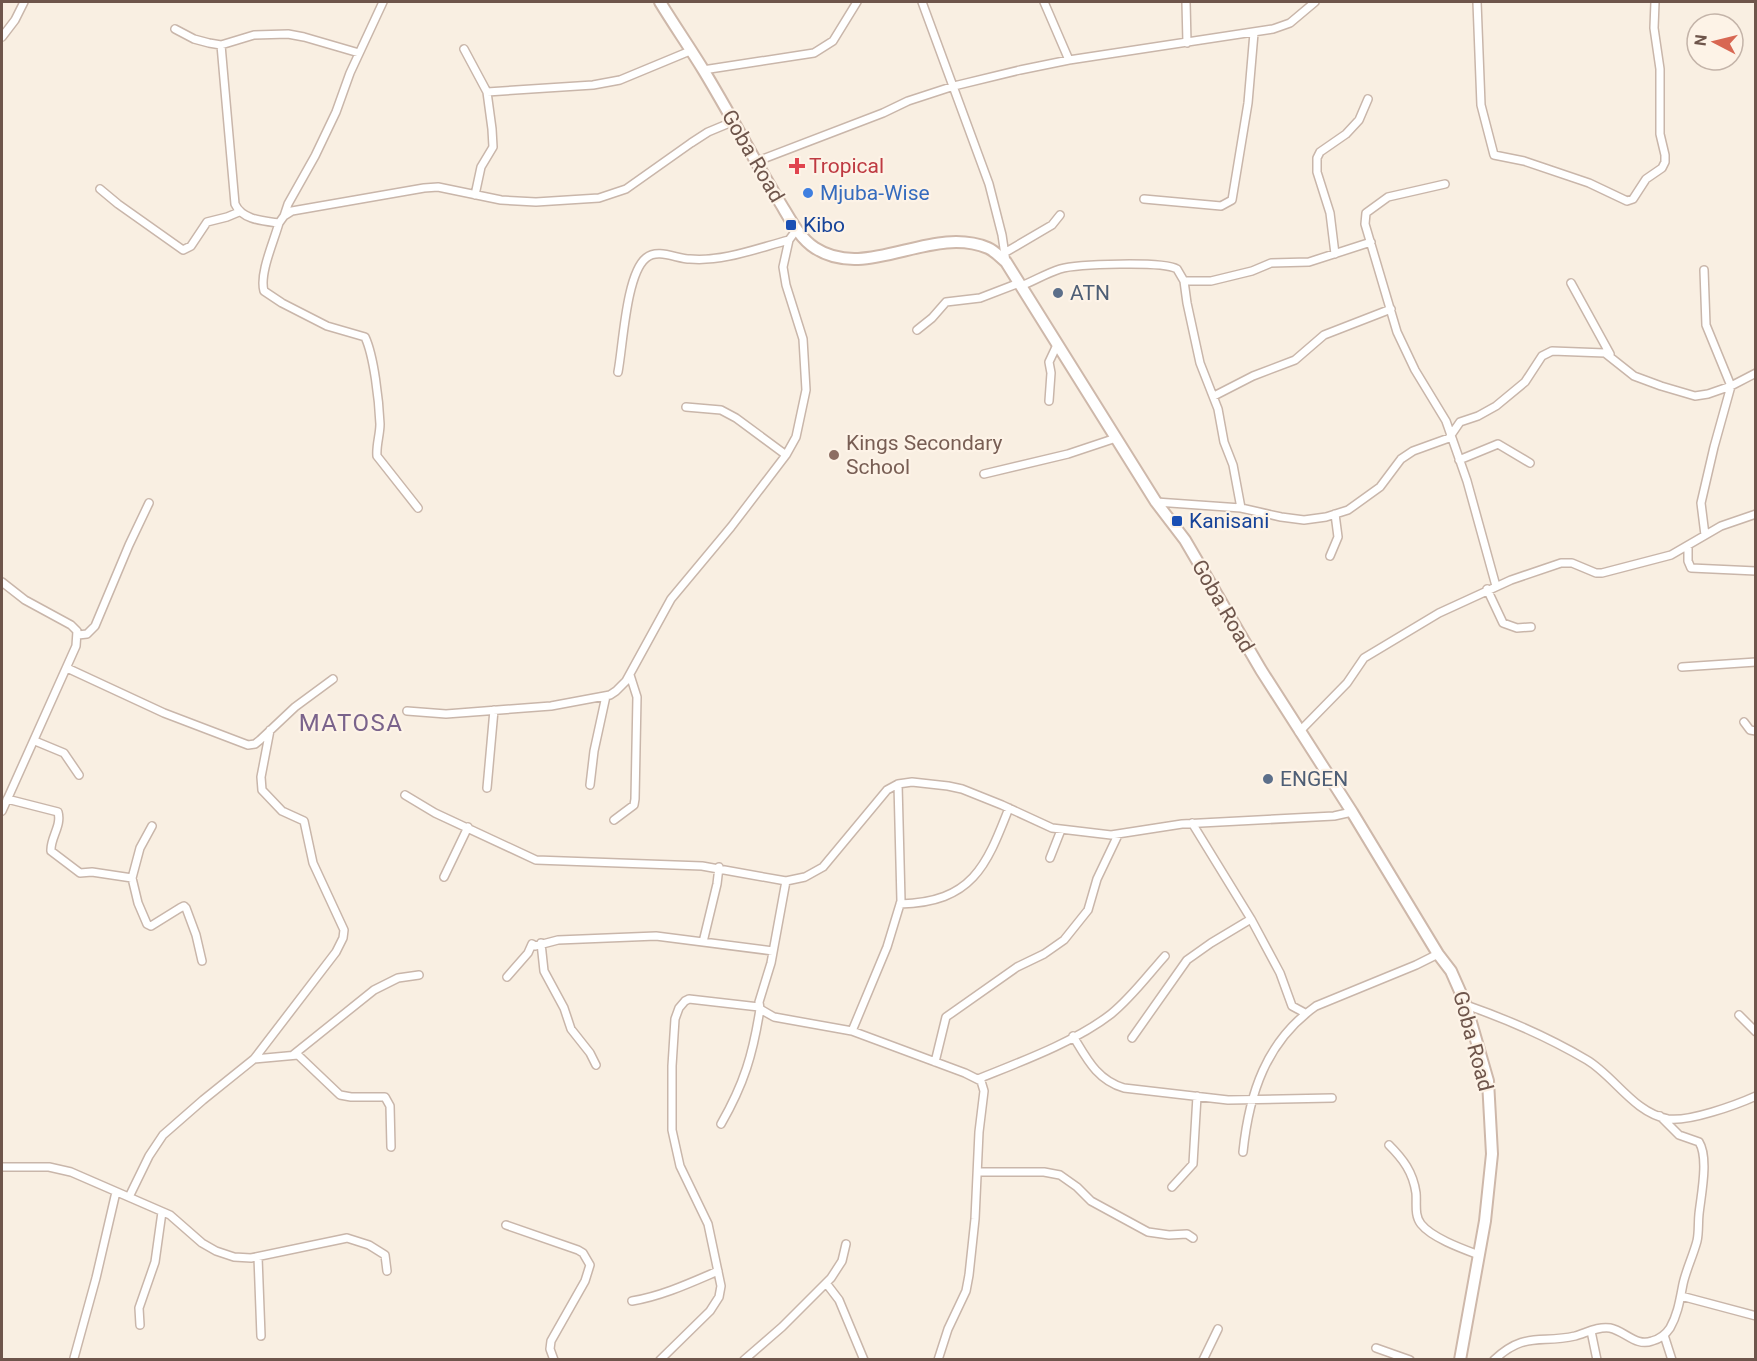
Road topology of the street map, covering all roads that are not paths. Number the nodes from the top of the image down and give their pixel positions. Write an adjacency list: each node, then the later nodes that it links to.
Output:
1 (24, 2): 13 (street)
2 (382, 2): 18 (street)
3 (660, 2): 17 (main road, Goba Road)
4 (857, 2): 20 (street)
5 (922, 2): 21 (street)
6 (1044, 2): 19 (street)
7 (1186, 2): 14 (street)
8 (1315, 2): 12 (street)
9 (1477, 2): 10 (street)
10 (1655, 2)
11 (175, 29): 15 (street)
12 (1254, 33): 14 (street); 29 (street)
13 (2, 37)
14 (1186, 43): 19 (street)
15 (221, 45): 18 (street); 30 (street)
16 (464, 49): 22 (street)
17 (690, 51): 20 (main road, Goba Road); 22 (street)
18 (359, 53): 32 (street)
19 (1069, 60): 21 (street)
20 (703, 70): 24 (main road, Goba Road)
21 (954, 86): 25 (street); 37 (street)
22 (487, 92): 28 (street)
23 (1368, 99): 36 (street)
24 (732, 122): 25 (main road, Goba Road); 28 (street)
25 (755, 162): 33 (main road, Goba Road)
26 (1445, 184): 35 (street)
27 (100, 189): 30 (street)
28 (475, 195): 32 (street)
29 (1144, 199)
30 (239, 212): 32 (street)
31 (1060, 215): 37 (street)
32 (282, 220): 60 (street)
33 (796, 229): 34 (street); 37 (main road, Goba Road)
34 (789, 240): 46 (street); 54 (street)
35 (1371, 242): 36 (street); 42 (street)
36 (1335, 254): 39 (street)
37 (1006, 257): 41 (main road, Goba Road)
38 (1704, 270): 48 (street)
39 (1184, 281): 41 (street); 49 (street)
40 (1571, 283): 45 (street)
41 (1020, 284): 43 (street); 44 (main road, Goba Road)
42 (1391, 309): 49 (street); 52 (street)
43 (917, 330)
44 (1057, 345): 50 (street); 53 (main road, Goba Road)
45 (1611, 357): 48 (street); 52 (street)
46 (618, 372)
47 (1755, 373): 48 (street)
48 (1731, 386): 64 (street)
49 (1214, 396): 61 (street)
50 (1049, 401)
51 (687, 407): 54 (street)
52 (1450, 436): 55 (street); 62 (street)
53 (1116, 438): 57 (street); 58 (main road, Goba Road)
54 (786, 455): 76 (street)
55 (1459, 460): 56 (street); 69 (street)
56 (1530, 463)
57 (984, 474)
58 (1156, 502): 61 (street); 84 (main road, Goba Road)
59 (149, 503): 72 (street)
60 (418, 508)
61 (1241, 508): 62 (street)
62 (1335, 514): 66 (street)
63 (1755, 514): 64 (street)
64 (1705, 535): 65 (street)
65 (1689, 546): 67 (street); 69 (street)
66 (1330, 556)
67 (1755, 571)
68 (2, 582): 72 (street)
69 (1496, 586): 70 (street)
70 (1487, 589): 71 (street); 84 (street)
71 (1531, 627)
72 (78, 635): 75 (street)
73 (1755, 662): 74 (street)
74 (1682, 666)
75 (67, 668): 82 (street); 85 (street)
76 (630, 675): 78 (street); 95 (street)
77 (333, 679): 82 (street)
78 (606, 696): 79 (street); 87 (street)
79 (494, 710): 80 (street); 89 (street)
80 (407, 711)
81 (1744, 722): 83 (street)
82 (270, 730): 125 (street)
83 (1755, 731)
84 (1299, 732): 94 (main road, Goba Road)
85 (34, 741): 86 (street); 91 (street)
86 (79, 775)
87 (590, 784)
88 (898, 784): 92 (street); 105 (street); 106 (street)
89 (488, 788)
90 (405, 795): 98 (street)
91 (7, 799): 93 (street); 104 (street)
92 (1010, 807): 99 (street); 106 (street)
93 (2, 811)
94 (1352, 812): 96 (street); 111 (main road, Goba Road)
95 (614, 820)
96 (1192, 823): 100 (street); 107 (street)
97 (152, 826): 104 (street)
98 (468, 827): 102 (street); 103 (street)
99 (1061, 830): 100 (street); 101 (street)
100 (1118, 835): 126 (street)
101 (1050, 858)
102 (719, 867): 105 (street); 108 (street)
103 (444, 877)
104 (132, 878): 113 (street)
105 (786, 881): 110 (street)
106 (900, 904): 120 (street)
107 (1251, 919): 118 (street); 123 (street)
108 (703, 942): 109 (street); 110 (street)
109 (541, 943): 115 (street); 127 (street)
110 (773, 951): 117 (street)
111 (1438, 954): 116 (main road, Goba Road); 118 (street)
112 (1165, 956): 122 (street)
113 (202, 961)
114 (419, 975): 124 (street)
115 (507, 977)
116 (1467, 1005): 133 (street); 147 (main road, Goba Road)
117 (759, 1008): 120 (street); 134 (street); 150 (street)
118 (1305, 1013): 132 (street)
119 (1739, 1015): 121 (street)
120 (852, 1031): 126 (street)
121 (1755, 1032)
122 (1073, 1036): 128 (street); 129 (street)
123 (1132, 1038)
124 (293, 1055): 125 (street); 136 (street)
125 (254, 1059): 142 (street)
126 (935, 1062): 128 (street)
127 (596, 1065)
128 (978, 1079): 139 (street)
129 (1197, 1096): 132 (street); 140 (street)
130 (1755, 1096): 133 (street)
131 (1332, 1098): 132 (street)
132 (1252, 1100): 137 (street)
133 (1660, 1116): 152 (street)
134 (721, 1124)
135 (1389, 1145): 147 (street)
136 (391, 1147)
137 (1243, 1152)
138 (2, 1167): 141 (street)
139 (978, 1172): 145 (street); 166 (street)
140 (1172, 1187)
141 (116, 1192): 142 (street); 161 (street)
142 (129, 1197): 143 (street)
143 (162, 1212): 148 (street); 155 (street)
144 (506, 1225): 162 (street)
145 (1193, 1238)
146 (846, 1244): 151 (street)
147 (1479, 1255): 169 (main road, Goba Road)
148 (258, 1257): 149 (street); 159 (street)
149 (387, 1271)
150 (718, 1271): 153 (street); 163 (street)
151 (826, 1283): 164 (street); 165 (street)
152 (1681, 1296): 154 (street); 158 (street)
153 (632, 1300)
154 (1755, 1316)
155 (140, 1324)
156 (1218, 1329): 167 (street)
157 (1591, 1331): 158 (street); 170 (street); 171 (street)
158 (1664, 1335): 172 (street)
159 (261, 1336)
160 (1376, 1348): 168 (street)
161 (74, 1358)
162 (554, 1359)
163 (660, 1359)
164 (744, 1359)
165 (864, 1359)
166 (938, 1359)
167 (1203, 1359)
168 (1410, 1359)
169 (1460, 1359)
170 (1494, 1359)
171 (1597, 1359)
172 (1672, 1359)

